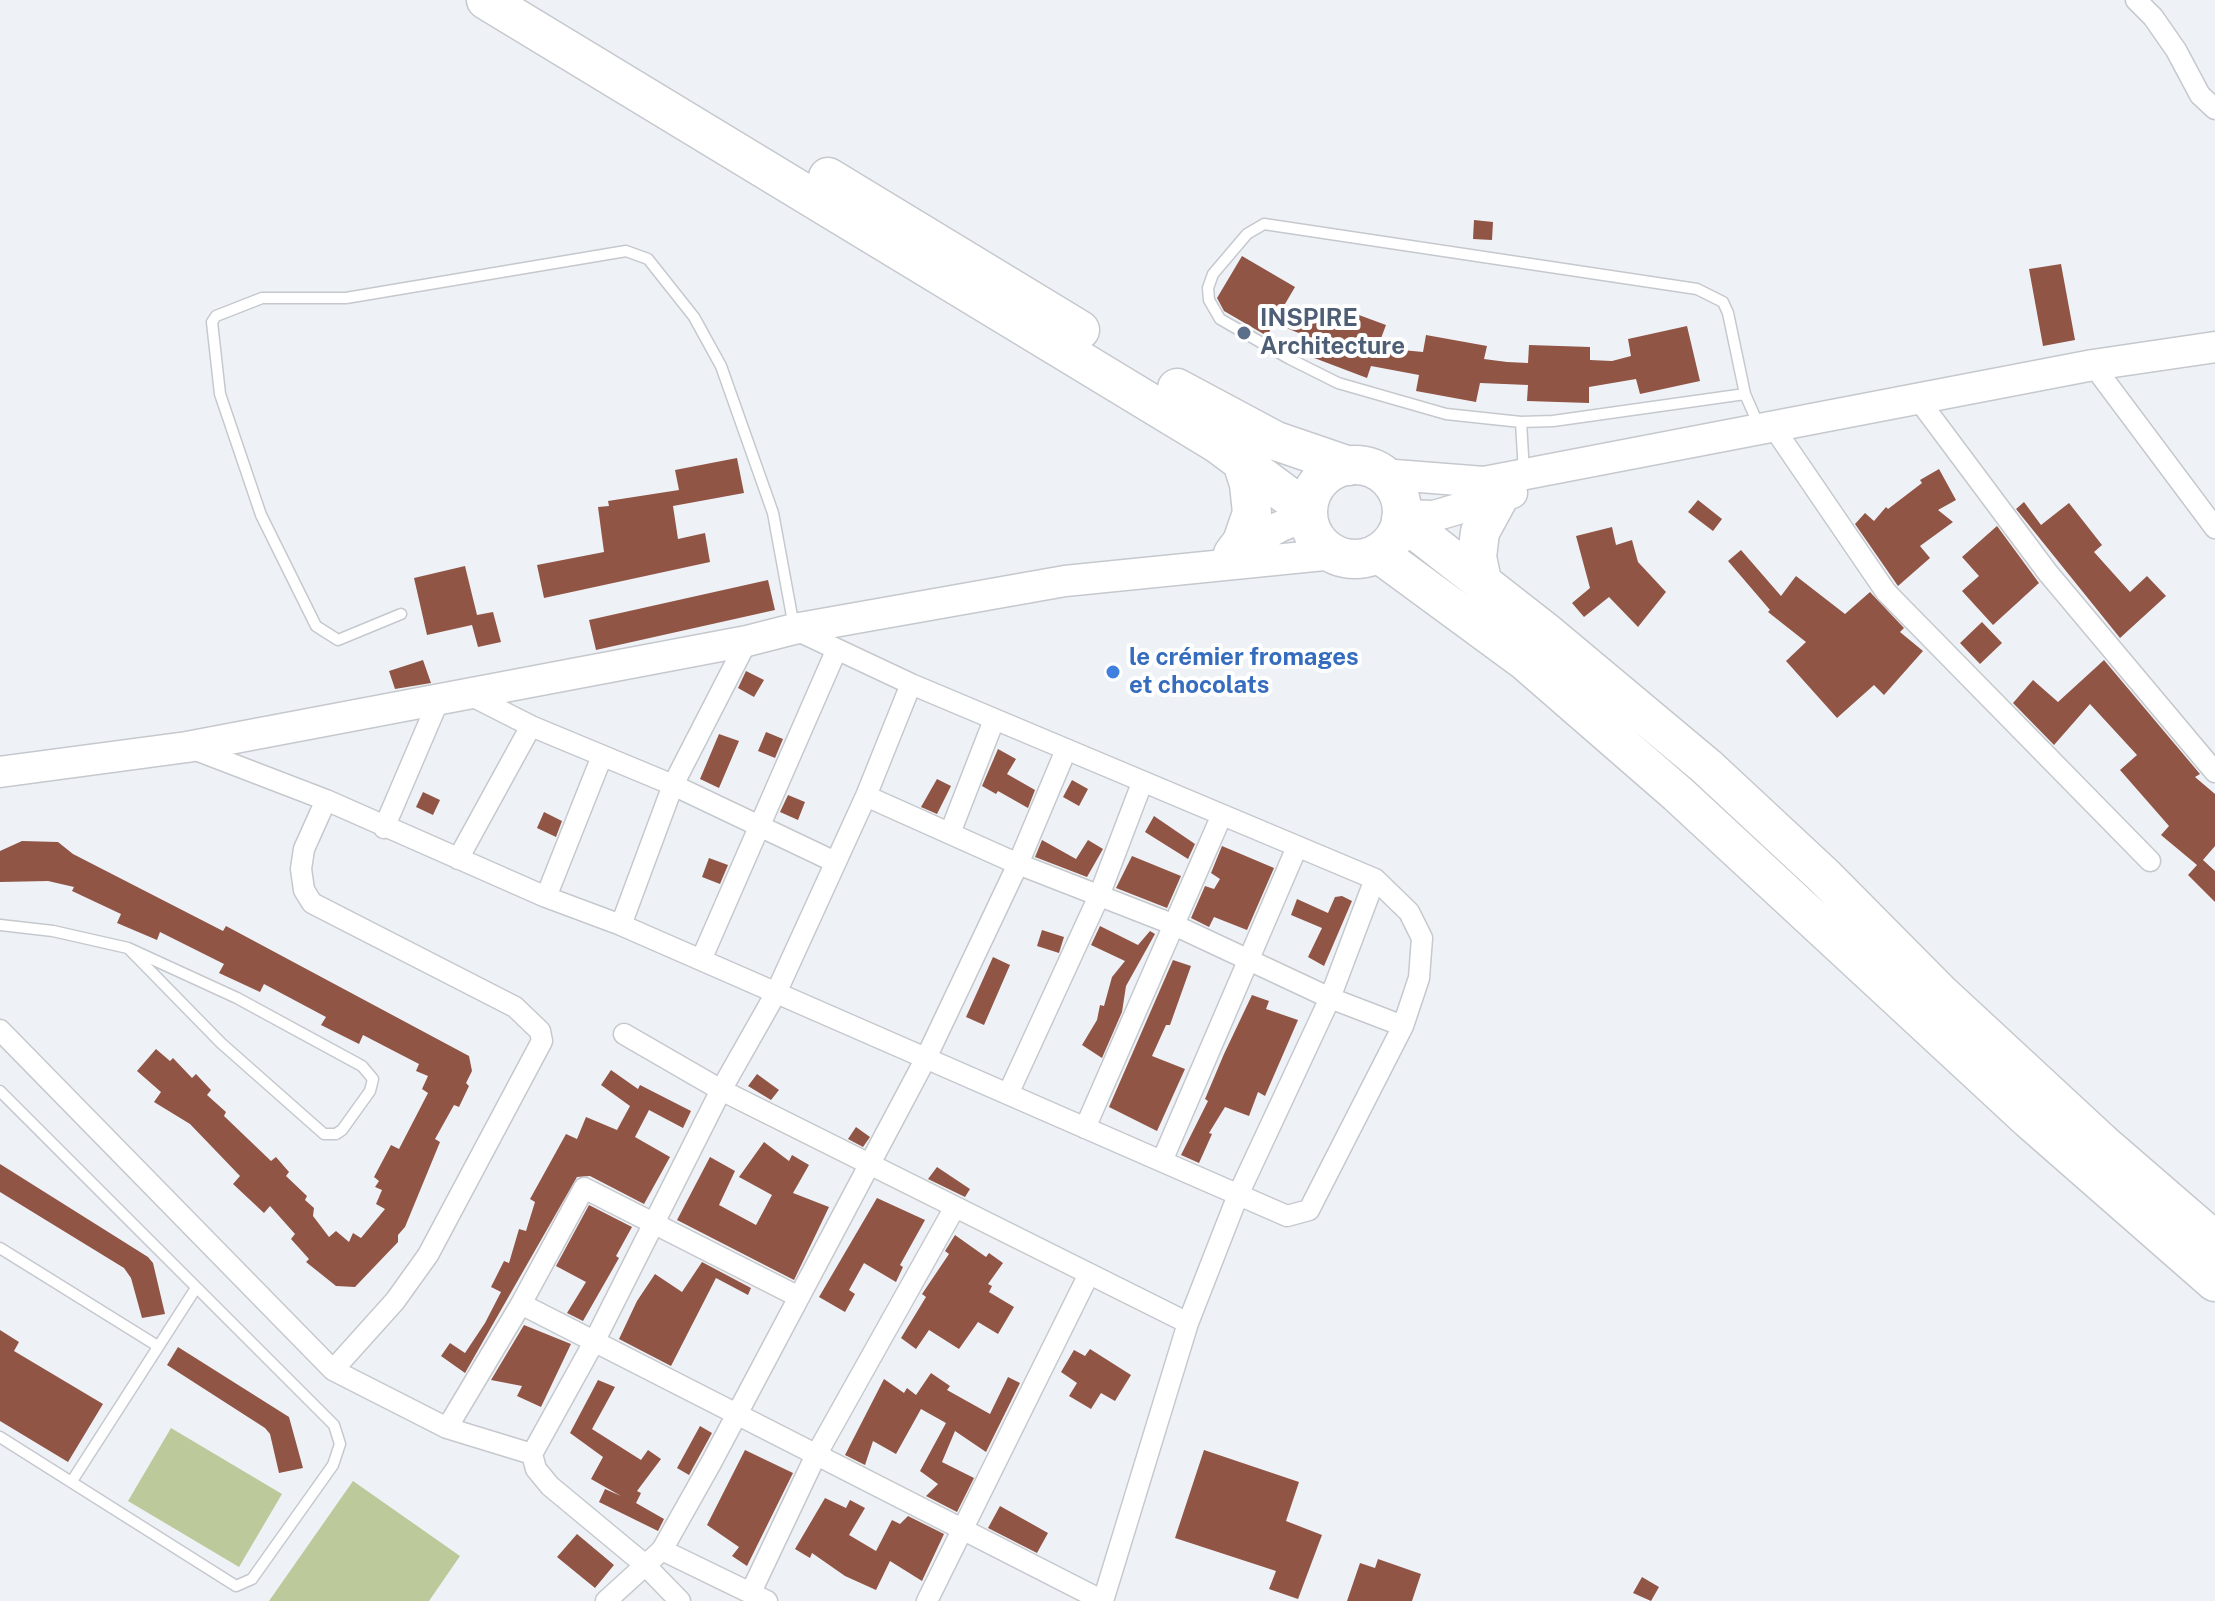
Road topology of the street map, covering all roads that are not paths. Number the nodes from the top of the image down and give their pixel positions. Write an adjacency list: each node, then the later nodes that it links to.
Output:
1 (486, 0): 11 (highway)
2 (534, 0): 12 (highway)
3 (2136, 0): 4 (street)
4 (2215, 109)
5 (2215, 347): 6 (main road)
6 (2093, 365): 8 (main road); 16 (street)
7 (1745, 394): 9 (lane); 9 (lane); 10 (lane)
8 (1918, 399): 10 (main road); 33 (street)
9 (1521, 422): 13 (lane)
10 (1768, 430): 13 (main road); 44 (street)
11 (1241, 459): 14 (highway); 19 (highway)
12 (1365, 470): 13 (main road); 14 (highway); 15 (highway)
13 (1511, 487): 15 (main road); 20 (highway)
14 (1308, 513): 18 (highway); 19 (main road)
15 (1402, 517): 17 (highway); 20 (highway)
16 (2215, 528)
17 (1378, 553): 18 (highway); 74 (highway)
18 (1334, 554): 19 (main road)
19 (1226, 558): 22 (main road)
20 (1482, 581): 71 (highway)
21 (401, 614): 22 (lane)
22 (794, 629): 23 (main road); 24 (street)
23 (747, 641): 26 (main road); 35 (street)
24 (836, 651): 25 (street); 40 (street)
25 (911, 684): 27 (street); 36 (street)
26 (453, 695): 28 (street); 29 (main road); 39 (street)
27 (994, 720): 30 (street); 41 (street)
28 (531, 726): 31 (street); 43 (street)
29 (187, 747): 32 (main road); 37 (street)
30 (1066, 750): 34 (street); 46 (street)
31 (602, 756): 35 (street); 49 (street)
32 (0, 772)
33 (2215, 772)
34 (1142, 783): 38 (street); 48 (street)
35 (673, 785): 40 (street); 52 (street)
36 (866, 796): 41 (street); 45 (street)
37 (326, 800): 39 (street); 81 (street)
38 (1221, 817): 42 (street); 50 (street)
39 (384, 828): 43 (street)
40 (761, 828): 45 (street); 54 (street)
41 (950, 833): 46 (street)
42 (1297, 847): 47 (street); 55 (street)
43 (458, 859): 49 (street)
44 (2150, 861)
45 (835, 862): 56 (street)
46 (1018, 864): 48 (street); 61 (street)
47 (1375, 879): 57 (street); 58 (street)
48 (1099, 896): 50 (street); 64 (street)
49 (546, 897): 52 (street)
50 (1172, 924): 55 (street); 65 (street)
51 (0, 925): 53 (lane)
52 (621, 925): 54 (street)
53 (128, 948): 53 (lane)
54 (701, 960): 56 (street)
55 (1248, 960): 57 (street); 67 (street)
56 (776, 993): 61 (street); 62 (street)
57 (1330, 998): 58 (street); 68 (street)
58 (1403, 1026): 68 (street)
59 (0, 1030): 81 (street)
60 (624, 1034): 62 (street)
61 (926, 1058): 64 (street); 66 (street)
62 (721, 1090): 66 (street); 70 (street)
63 (0, 1091): 75 (lane)
64 (1008, 1094): 65 (street)
65 (1085, 1128): 67 (street)
66 (869, 1161): 69 (street); 76 (street)
67 (1162, 1161): 68 (street)
68 (1238, 1195): 78 (street)
69 (955, 1207): 73 (street); 86 (street)
70 (652, 1225): 76 (street); 77 (street); 79 (street)
71 (2215, 1241)
72 (0, 1248): 80 (lane)
73 (1089, 1274): 78 (street); 88 (street)
74 (2215, 1282)
75 (196, 1288): 80 (lane); 87 (lane)
76 (797, 1296): 82 (street)
77 (521, 1304): 79 (street); 83 (street)
78 (1188, 1323): 95 (street)
79 (594, 1342): 82 (street); 85 (street)
80 (156, 1345): 87 (lane)
81 (333, 1370): 83 (street)
82 (736, 1415): 86 (street); 89 (street)
83 (447, 1428): 85 (street)
84 (0, 1437): 87 (lane)
85 (532, 1454): 90 (street)
86 (815, 1457): 88 (street); 91 (street)
87 (72, 1481)
88 (959, 1530): 94 (street); 95 (street)
89 (662, 1550): 90 (street); 91 (street)
90 (644, 1564): 92 (street); 93 (street)
91 (759, 1597)
92 (606, 1601)
93 (680, 1601)
94 (927, 1601)
95 (1103, 1601)

